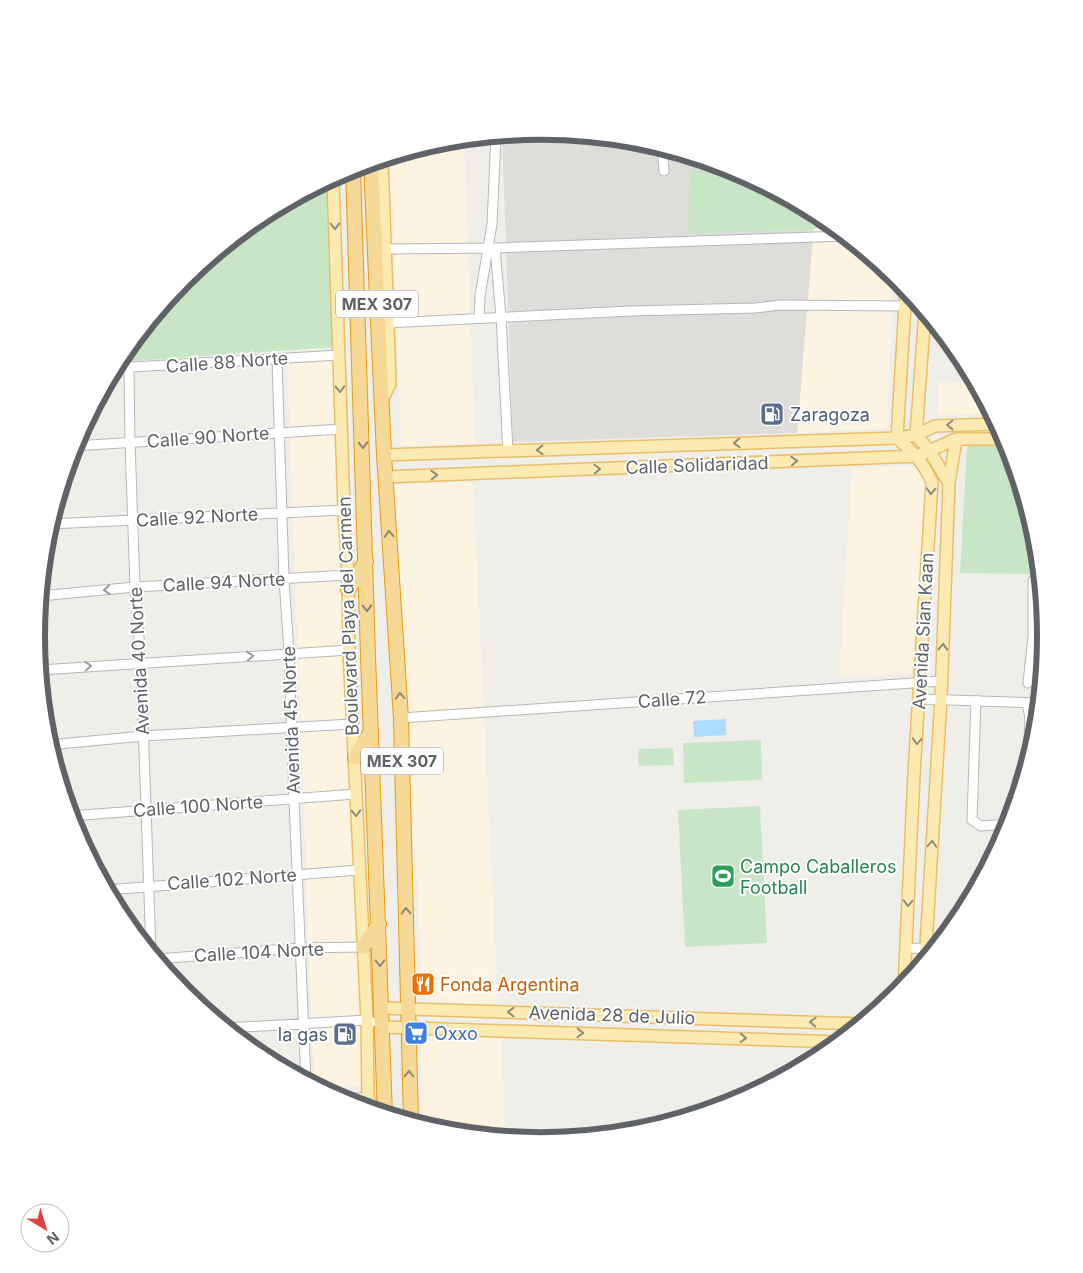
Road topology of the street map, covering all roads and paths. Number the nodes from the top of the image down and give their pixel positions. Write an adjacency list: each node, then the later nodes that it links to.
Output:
1 (496, 142): 10 (street)
2 (663, 155): 5 (street)
3 (382, 166): 11 (main road)
4 (371, 170): 23 (highway, MEX 307)
5 (664, 172)
6 (353, 177): 22 (highway, MEX 307)
7 (346, 180): 22 (highway)
8 (333, 186): 18 (main road, Boulevard Playa del Carmen, one-way to 18)
9 (835, 236): 10 (street)
10 (491, 247): 11 (street); 14 (street); 15 (street)
11 (386, 249): 17 (main road)
12 (905, 298): 13 (main road)
13 (904, 306): 14 (street); 28 (main road)
14 (502, 317): 15 (street); 34 (street)
15 (479, 318): 17 (street)
16 (924, 321): 27 (main road)
17 (387, 323): 23 (main road)
18 (339, 355): 19 (street, Calle 88 Norte); 25 (main road, Boulevard Playa del Carmen, one-way to 25)
19 (277, 359): 21 (street, Calle 88 Norte); 26 (street, Avenida 45 Norte)
20 (124, 369): 21 (street, Calle 88 Norte)
21 (129, 369): 31 (street, Avenida 40 Norte)
22 (361, 397): 46 (highway, MEX 307, one-way to 46)
23 (382, 400): 36 (highway, MEX 307)
24 (990, 424): 27 (main road, Calle Solidaridad, one-way to 27)
25 (342, 428): 26 (street, Calle 90 Norte); 42 (main road, Boulevard Playa del Carmen)
26 (279, 433): 31 (street, Calle 90 Norte); 43 (street, Avenida 45 Norte)
27 (916, 436): 28 (main road, Calle Solidaridad); 33 (main road)
28 (897, 438): 34 (main road, Calle Solidaridad, one-way to 34); 37 (main road, Avenida Sian Kaan)
29 (996, 438): 30 (main road, Calle Solidaridad)
30 (956, 439): 33 (main road, Calle Solidaridad); 41 (main road, Avenida Sian Kaan)
31 (130, 442): 32 (street, Calle 90 Norte); 44 (street, Avenida 40 Norte)
32 (83, 445)
33 (929, 450): 37 (main road, Calle Solidaridad); 41 (main road)
34 (508, 451): 35 (main road, Calle Solidaridad); 38 (main road)
35 (482, 452): 36 (main road, Calle Solidaridad); 39 (main road)
36 (384, 455): 40 (highway, MEX 307)
37 (917, 456): 38 (main road, Calle Solidaridad, one-way to 37); 62 (main road, Avenida Sian Kaan, one-way to 62)
38 (507, 472): 39 (main road, Calle Solidaridad)
39 (482, 473): 40 (main road, Calle Solidaridad, one-way to 39)
40 (386, 477): 69 (highway, MEX 307, one-way to 40)
41 (949, 483): 61 (main road, Avenida Sian Kaan, one-way to 41)
42 (344, 510): 43 (street, Calle 92 Norte); 47 (main road, Boulevard Playa del Carmen)
43 (283, 513): 44 (street, Calle 92 Norte); 48 (street, Avenida 45 Norte)
44 (133, 520): 45 (street, Calle 92 Norte); 50 (street, Avenida 40 Norte)
45 (59, 524)
46 (366, 561): 51 (highway); 73 (highway, MEX 307, one-way to 73)
47 (348, 575): 48 (street, Calle 94 Norte); 51 (main road, Boulevard Playa del Carmen)
48 (284, 579): 50 (street, Calle 94 Norte); 56 (street, Avenida 45 Norte)
49 (1033, 581): 53 (street)
50 (135, 587): 52 (street, Calle 94 Norte, one-way to 52); 57 (street, Avenida 40 Norte)
51 (348, 590): 55 (main road, Boulevard Playa del Carmen)
52 (47, 595)
53 (1033, 636): 54 (street); 58 (street)
54 (1038, 636)
55 (349, 650): 56 (street); 71 (main road, Boulevard Playa del Carmen)
56 (289, 653): 57 (street, one-way to 56); 72 (street, Avenida 45 Norte)
57 (141, 663): 60 (street, one-way to 57); 74 (street, Avenida 40 Norte)
58 (1030, 664): 59 (street); 63 (street)
59 (1037, 666)
60 (46, 670)
61 (942, 681): 62 (street, Calle 72); 65 (main road, Avenida Sian Kaan)
62 (921, 682): 64 (main road, Avenida Sian Kaan); 69 (street, Calle 72)
63 (1028, 683)
64 (920, 698): 65 (street); 91 (main road, Avenida Sian Kaan, one-way to 91)
65 (942, 698): 66 (street); 88 (main road, Avenida Sian Kaan, one-way to 65)
66 (976, 700): 67 (street); 81 (street)
67 (1027, 702): 68 (street); 70 (street)
68 (1034, 703)
69 (402, 718): 96 (highway, MEX 307, one-way to 69)
70 (1030, 721)
71 (352, 724): 72 (street); 76 (main road, Boulevard Playa del Carmen)
72 (292, 728): 74 (street); 78 (street, Avenida 45 Norte)
73 (371, 730): 76 (highway); 86 (highway, MEX 307)
74 (143, 736): 75 (street); 79 (street, Avenida 40 Norte)
75 (57, 744)
76 (355, 758): 77 (main road, Boulevard Playa del Carmen)
77 (355, 794): 78 (street, Calle 100 Norte); 82 (main road, Boulevard Playa del Carmen, one-way to 82)
78 (294, 800): 79 (street, Calle 100 Norte); 83 (street, Avenida 45 Norte)
79 (145, 810): 80 (street, Calle 100 Norte); 84 (street, Avenida 40 Norte)
80 (78, 815)
81 (1001, 825)
82 (358, 870): 83 (street, Calle 102 Norte); 89 (main road, Boulevard Playa del Carmen)
83 (298, 874): 84 (street, Calle 102 Norte); 90 (street, Avenida 45 Norte)
84 (148, 886): 85 (street, Calle 102 Norte); 87 (street, Avenida 40 Norte)
85 (115, 889)
86 (379, 924): 89 (highway); 95 (highway, MEX 307, one-way to 95)
87 (151, 942)
88 (930, 945)
89 (363, 947): 90 (street, Calle 104 Norte); 97 (main road, Boulevard Playa del Carmen)
90 (301, 948): 93 (street, Calle 104 Norte); 99 (street, Avenida 45 Norte)
91 (906, 948): 92 (street); 94 (main road, Avenida Sian Kaan)
92 (927, 949)
93 (164, 958)
94 (905, 975)
95 (381, 1008): 96 (main road, Avenida 28 de Julio); 97 (street); 102 (highway, MEX 307)
96 (408, 1008): 98 (main road, Avenida 28 de Julio, one-way to 96); 103 (highway, MEX 307)
97 (367, 1020): 99 (street); 102 (street); 108 (main road, Boulevard Playa del Carmen)
98 (780, 1021): 100 (main road, Avenida 28 de Julio, one-way to 98); 104 (main road)
99 (304, 1023): 101 (street); 106 (street, Avenida 45 Norte)
100 (852, 1024)
101 (236, 1027)
102 (382, 1027): 103 (main road, Avenida 28 de Julio); 110 (highway, MEX 307)
103 (409, 1027): 104 (main road, Avenida 28 de Julio, one-way to 104); 111 (highway, MEX 307, one-way to 103)
104 (780, 1040): 105 (main road, Avenida 28 de Julio)
105 (828, 1042)
106 (306, 1073)
107 (359, 1098): 108 (street)
108 (368, 1098): 109 (main road, Boulevard Playa del Carmen)
109 (371, 1103)
110 (385, 1108)
111 (411, 1115)

